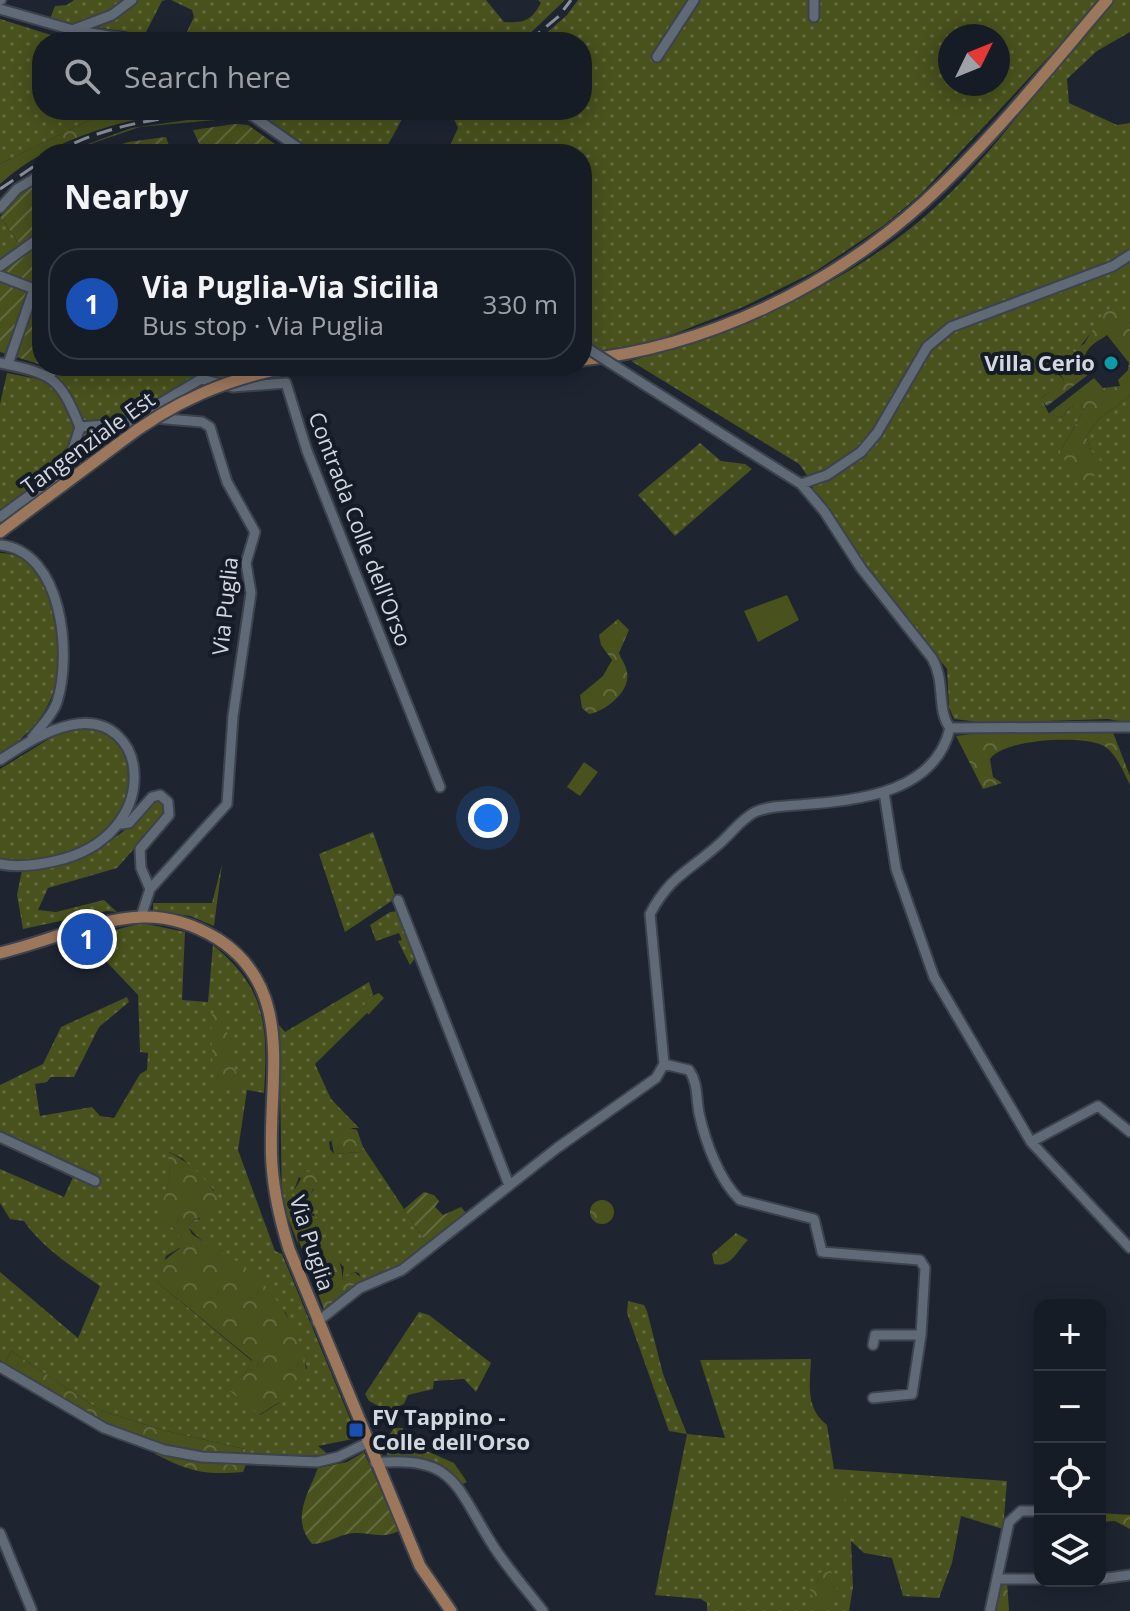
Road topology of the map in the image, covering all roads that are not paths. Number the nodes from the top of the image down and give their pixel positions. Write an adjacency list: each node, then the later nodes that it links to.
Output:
1 (132, 0): 7 (street)
2 (694, 0): 12 (street)
3 (814, 0): 6 (street)
4 (1107, 0): 24 (main road)
5 (0, 9): 8 (street)
6 (814, 17)
7 (107, 19): 8 (street); 10 (street); 11 (street)
8 (73, 30): 9 (street)
9 (81, 32)
10 (96, 32)
11 (112, 32)
12 (657, 57)
13 (258, 120): 14 (street)
14 (293, 144)
15 (32, 180): 16 (street)
16 (0, 208)
17 (32, 243): 19 (street)
18 (1130, 255): 31 (street)
19 (0, 266)
20 (0, 276): 21 (street)
21 (32, 289)
22 (32, 304): 25 (street)
23 (592, 351): 31 (street, bridge)
24 (592, 358)
25 (4, 364): 26 (street)
26 (32, 371)
27 (50, 376): 30 (street)
28 (253, 376): 33 (main road, Tangenziale Est, bridge)
29 (140, 414): 30 (street, Contrada Colle dell'Orso); 39 (street, Contrada Colle dell'Orso); 43 (street, Via Puglia)
30 (80, 427): 32 (street)
31 (801, 484): 36 (street)
32 (0, 517)
33 (2, 531)
34 (0, 545): 37 (street)
35 (1130, 727): 36 (street)
36 (950, 728): 40 (street)
37 (32, 738): 38 (street); 41 (street)
38 (0, 760)
39 (440, 787)
40 (884, 792): 49 (street); 52 (street)
41 (121, 824): 42 (street); 43 (street)
42 (0, 864)
43 (150, 889): 45 (street, Via Puglia)
44 (398, 900): 54 (street)
45 (141, 917): 46 (main road, Via Puglia); 56 (main road, Via Puglia)
46 (75, 933): 47 (main road, Via Puglia); 48 (main road, Via Puglia)
47 (0, 947)
48 (0, 953)
49 (664, 1064): 54 (street); 57 (street)
50 (1130, 1132): 52 (street)
51 (0, 1137): 53 (street)
52 (1031, 1142): 55 (street)
53 (95, 1181)
54 (509, 1185): 56 (street)
55 (1130, 1248)
56 (317, 1322): 61 (main road, Via Puglia)
57 (921, 1335): 58 (street); 60 (street)
58 (873, 1345)
59 (0, 1367): 61 (street)
60 (873, 1398)
61 (367, 1443): 62 (main road, Via Puglia)
62 (375, 1463): 70 (main road, Via Puglia); 71 (street)
63 (1034, 1511): 67 (street)
64 (0, 1533): 69 (street)
65 (1130, 1575): 66 (street)
66 (1106, 1578)
67 (998, 1579): 68 (street); 72 (street)
68 (1034, 1579)
69 (32, 1611)
70 (451, 1611)
71 (543, 1611)
72 (990, 1611)

